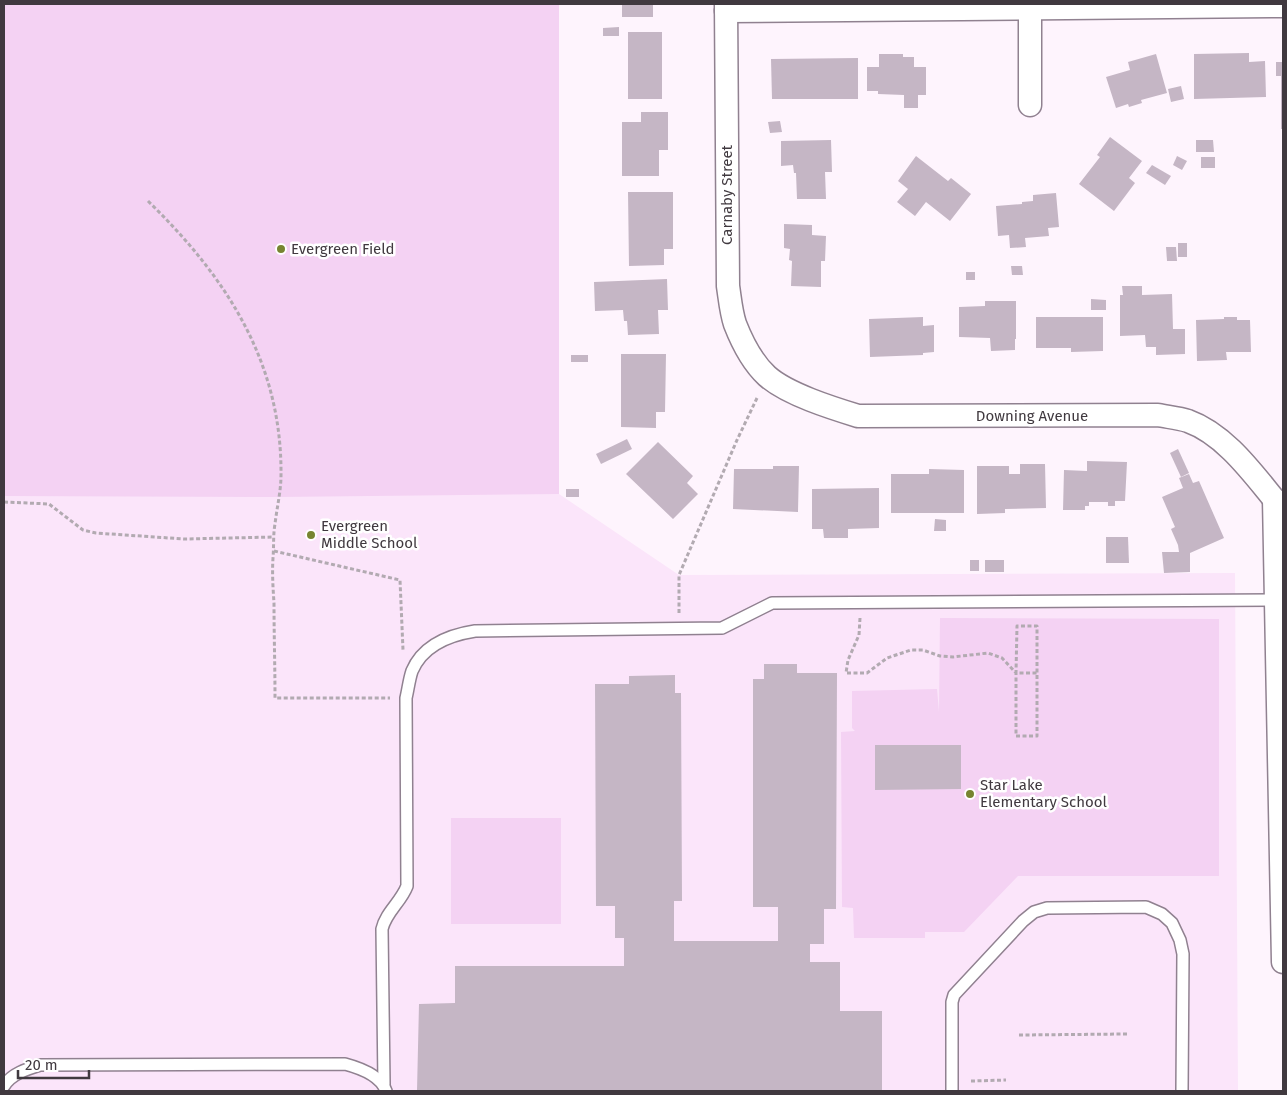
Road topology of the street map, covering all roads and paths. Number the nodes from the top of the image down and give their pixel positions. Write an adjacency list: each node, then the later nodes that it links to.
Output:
1 (1283, 6): 3 (street)
2 (726, 7): 3 (street); 6 (street, Carnaby Street)
3 (1030, 8): 4 (street)
4 (1030, 105)
5 (148, 201): 9 (path)
6 (767, 377): 7 (street, Downing Avenue); 13 (path)
7 (1279, 496): 11 (street)
8 (4, 502): 9 (path)
9 (274, 537): 10 (path)
10 (274, 550): 14 (path); 17 (path)
11 (1277, 600): 12 (lane); 18 (street)
12 (860, 603): 13 (lane); 15 (path)
13 (679, 628): 14 (lane)
14 (412, 672): 17 (lane)
15 (1016, 673): 16 (path); 16 (path); 16 (path)
16 (1037, 673)
17 (406, 698): 24 (lane)
18 (1283, 962)
19 (1127, 1034): 20 (path)
20 (1019, 1035)
21 (1006, 1080): 22 (path)
22 (971, 1081)
23 (4, 1086): 24 (lane)
24 (385, 1087)
25 (952, 1091): 26 (lane)
26 (1182, 1091)

